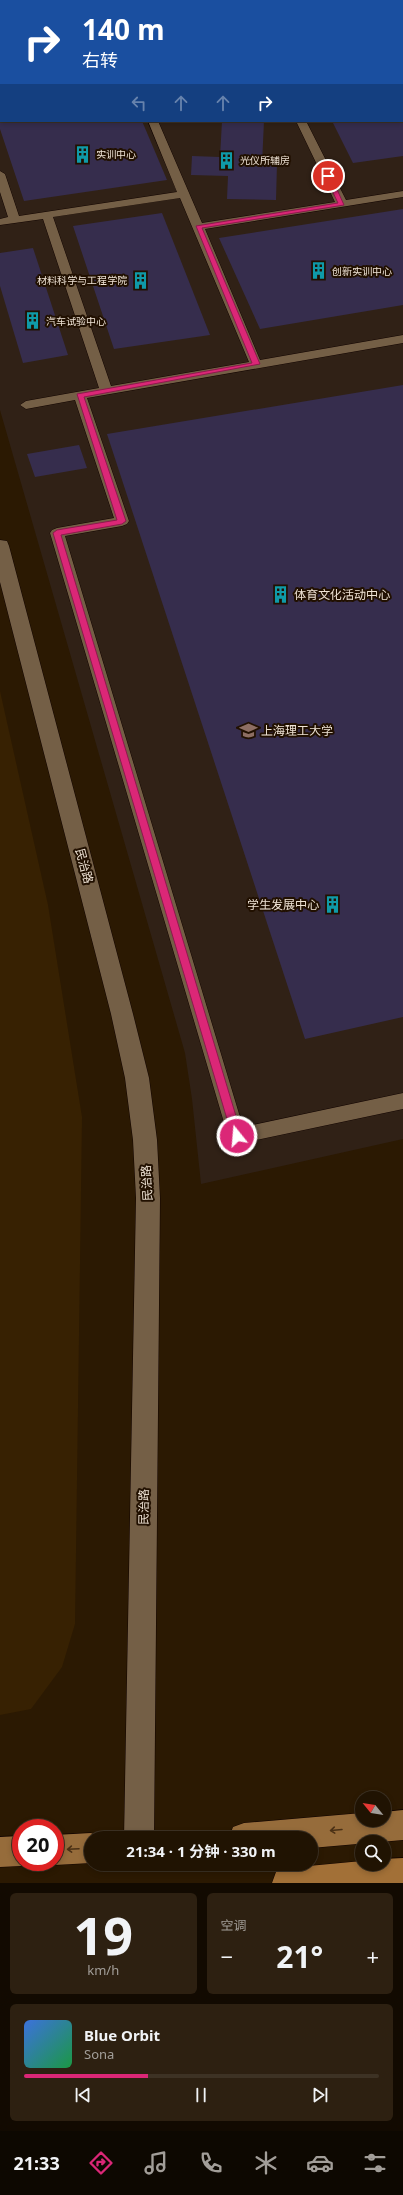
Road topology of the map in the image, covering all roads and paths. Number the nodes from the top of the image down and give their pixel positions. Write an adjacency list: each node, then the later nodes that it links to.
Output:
1 (153, 122): 4 (lane)
2 (301, 122): 6 (lane)
3 (0, 174): 8 (lane)
4 (184, 194): 7 (lane); 10 (lane)
5 (403, 194): 6 (lane)
6 (342, 204): 10 (lane)
7 (46, 215): 8 (lane); 13 (lane)
8 (14, 219): 9 (lane)
9 (0, 222)
10 (198, 227): 12 (lane)
11 (403, 338): 12 (lane)
12 (256, 364): 13 (lane)
13 (106, 391): 14 (lane)
14 (80, 396): 15 (lane); 17 (lane)
15 (26, 405)
16 (0, 546): 19 (street, 民治路)
17 (403, 1101)
18 (403, 1825): 20 (main road, one-way to 20)
19 (139, 1831)
20 (318, 1832)
21 (84, 1848): 22 (main road, one-way to 22)
22 (64, 1850)
23 (12, 1851): 24 (main road)
24 (0, 1852)
25 (403, 1873): 26 (highway)
26 (287, 1883)

